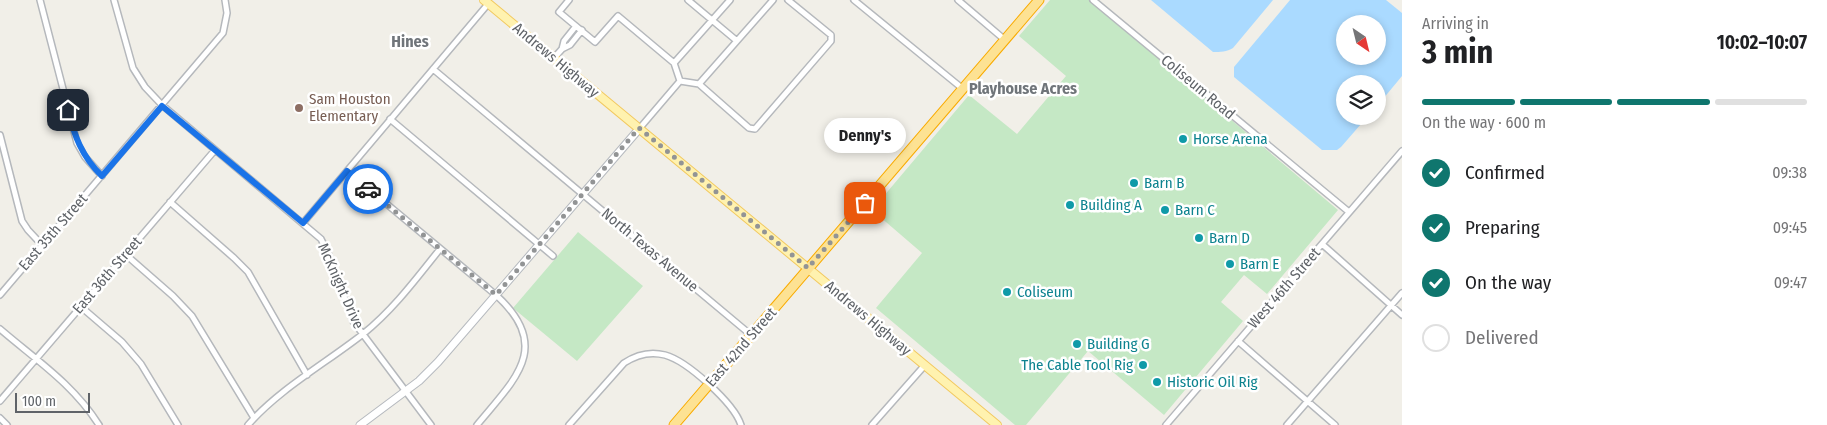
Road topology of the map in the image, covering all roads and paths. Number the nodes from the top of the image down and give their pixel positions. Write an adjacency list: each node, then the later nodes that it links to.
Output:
1 (40, 0): 33 (street)
2 (114, 0): 26 (street, McKnight Drive)
3 (225, 0): 26 (street, East 35th Street)
4 (569, 0): 15 (street)
5 (688, 0): 14 (street)
6 (730, 0): 14 (street)
7 (773, 0): 18 (street)
8 (788, 0): 24 (street)
9 (854, 0): 25 (street)
10 (958, 0): 17 (street)
11 (1039, 0): 17 (highway, East 42nd Street)
12 (1093, 0): 36 (street, Coliseum Road)
13 (486, 2): 20 (main road, Andrews Highway); 22 (street)
14 (712, 20): 18 (street); 21 (street)
15 (576, 26): 16 (street); 19 (street)
16 (582, 30): 19 (street); 21 (street)
17 (1005, 40): 25 (highway, East 42nd Street)
18 (737, 42): 24 (street)
19 (562, 49): 20 (street)
20 (554, 58): 28 (main road, Andrews Highway)
21 (674, 63): 23 (street)
22 (433, 69): 27 (street); 34 (street, North Texas Avenue)
23 (680, 81): 24 (street); 28 (street)
24 (699, 84)
25 (963, 89): 44 (highway, East 42nd Street)
26 (162, 106): 30 (street, McKnight Drive); 33 (street, East 35th Street)
27 (390, 119): 32 (street); 40 (street)
28 (639, 128): 34 (street); 44 (main road, Andrews Highway)
29 (0, 135): 39 (street)
30 (215, 150): 35 (street, East 36th Street); 37 (street, McKnight Drive)
31 (1402, 151): 36 (street, West 46th Street)
32 (347, 171): 37 (street); 41 (street)
33 (102, 176): 39 (street, East 35th Street)
34 (583, 194): 40 (street); 53 (street, North Texas Avenue)
35 (170, 202): 42 (street, East 36th Street); 57 (street)
36 (1349, 212): 38 (street, West 46th Street)
37 (303, 223): 52 (street, McKnight Drive)
38 (1322, 244): 49 (street); 54 (street, West 46th Street)
39 (42, 245): 45 (street, East 35th Street)
40 (539, 245): 43 (street); 47 (street)
41 (440, 249): 47 (street); 52 (street)
42 (125, 254): 48 (street, East 36th Street); 63 (street)
43 (553, 256)
44 (808, 268): 53 (highway, East 42nd Street); 56 (main road, Andrews Highway)
45 (0, 294)
46 (1402, 294): 49 (street)
47 (496, 295): 59 (street); 70 (street)
48 (80, 306): 55 (street, East 36th Street); 66 (street)
49 (1391, 306): 50 (street); 61 (street)
50 (1402, 315)
51 (0, 329): 55 (street)
52 (363, 334): 57 (street); 59 (street, McKnight Drive)
53 (751, 335): 58 (highway, East 42nd Street)
54 (1238, 341): 61 (street); 76 (street, West 46th Street)
55 (35, 359): 60 (street, East 36th Street); 65 (street)
56 (925, 365): 74 (street); 75 (main road, Andrews Highway)
57 (307, 375): 63 (street)
58 (708, 385): 71 (street); 72 (highway, East 42nd Street); 73 (street)
59 (406, 391): 68 (street); 69 (street, McKnight Drive)
60 (0, 401)
61 (1308, 401): 77 (street); 78 (street)
62 (0, 418): 64 (street)
63 (254, 418): 67 (street)
64 (7, 425)
65 (99, 425)
66 (178, 425)
67 (248, 425)
68 (360, 425)
69 (431, 425)
70 (477, 425)
71 (569, 425)
72 (674, 425)
73 (741, 425)
74 (872, 425)
75 (997, 425)
76 (1166, 425)
77 (1288, 425)
78 (1336, 425)

